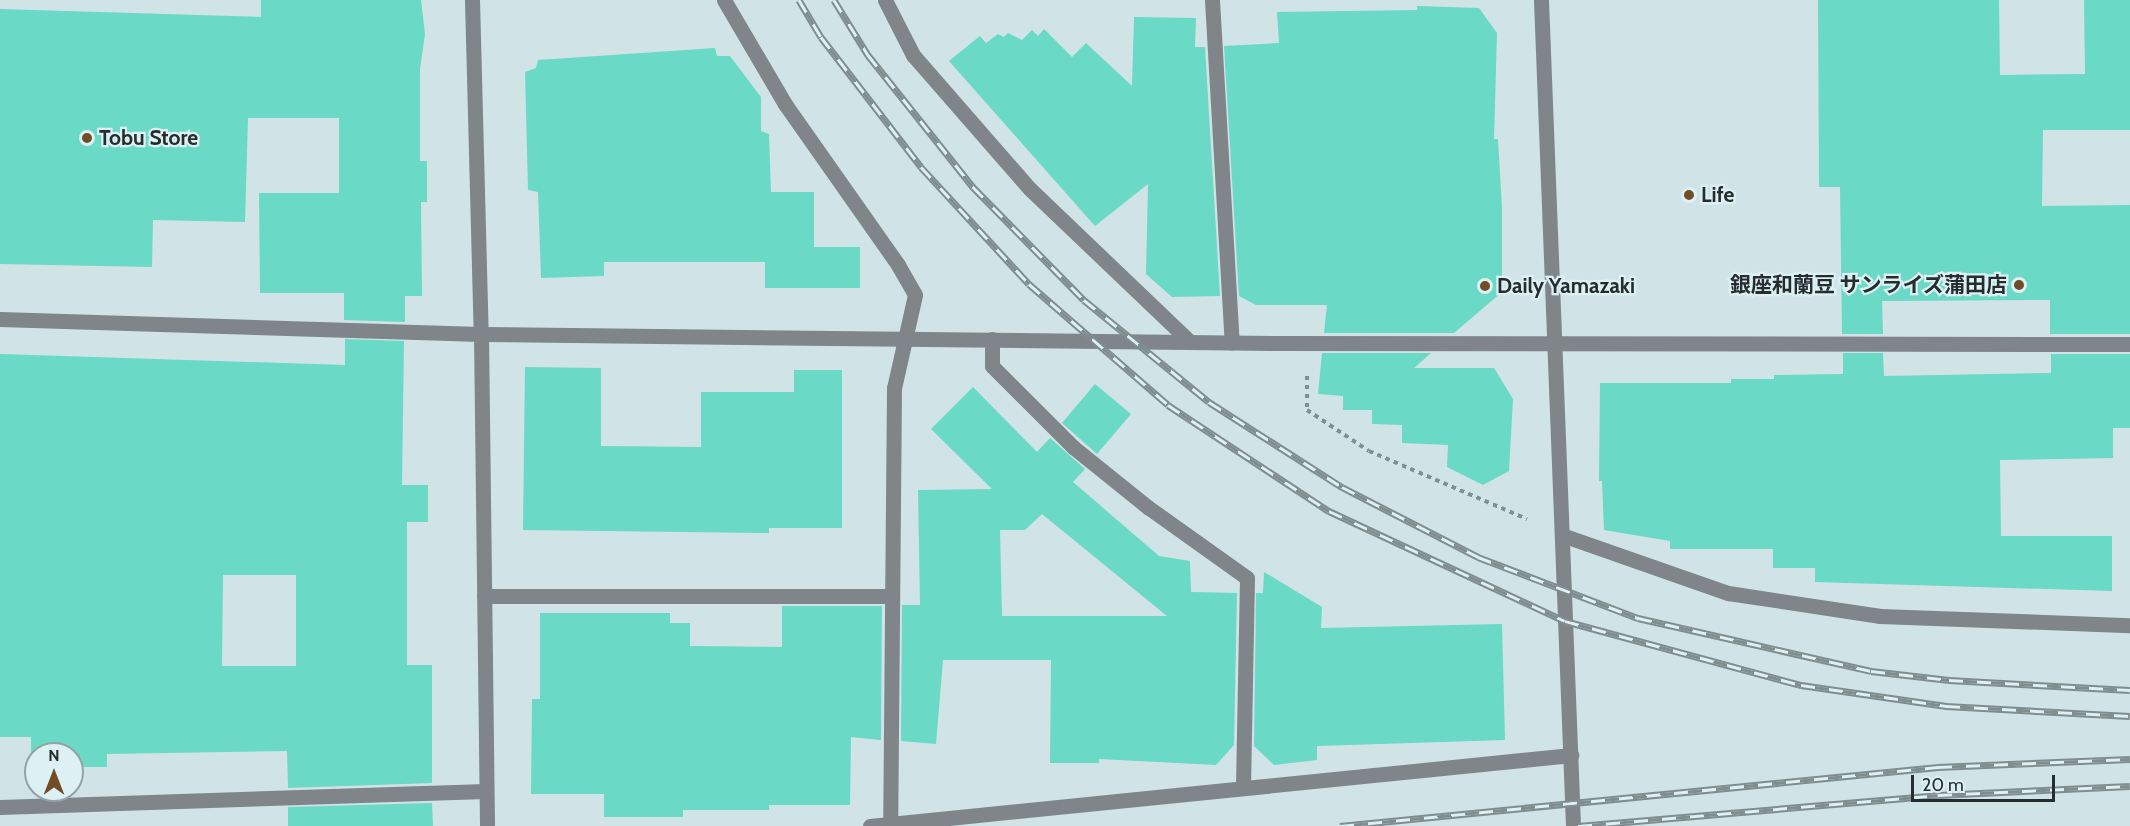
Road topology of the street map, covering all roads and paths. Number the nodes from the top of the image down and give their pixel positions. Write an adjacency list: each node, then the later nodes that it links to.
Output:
1 (472, 0): 7 (street)
2 (724, 0): 8 (street)
3 (885, 0): 10 (street)
4 (1212, 0): 11 (street)
5 (1541, 0): 13 (street)
6 (0, 319): 7 (street)
7 (481, 334): 8 (street); 17 (street)
8 (908, 338): 9 (street); 18 (street)
9 (992, 339): 10 (street); 21 (street)
10 (1190, 342): 11 (street)
11 (1232, 342): 12 (street)
12 (1306, 343): 13 (street); 15 (path)
13 (1556, 344): 14 (street); 16 (street)
14 (2130, 344)
15 (1530, 521)
16 (1562, 535): 19 (street); 20 (street)
17 (484, 596): 18 (street); 22 (street)
18 (891, 596): 24 (street)
19 (2130, 624)
20 (1571, 755): 21 (street); 27 (street)
21 (1243, 787): 24 (street)
22 (486, 791): 23 (street); 25 (street)
23 (0, 807)
24 (890, 824): 26 (street)
25 (487, 826)
26 (870, 826)
27 (1573, 826)

